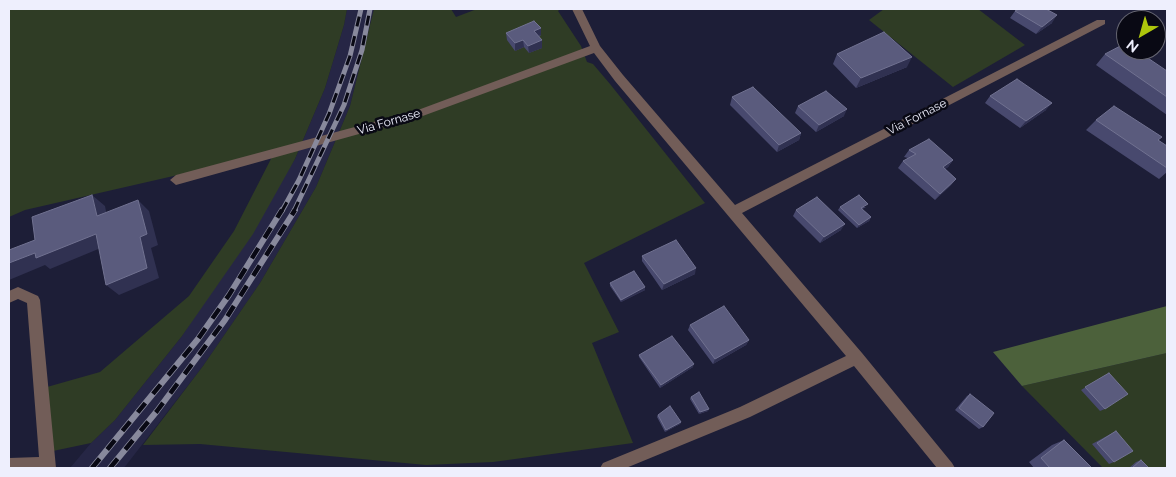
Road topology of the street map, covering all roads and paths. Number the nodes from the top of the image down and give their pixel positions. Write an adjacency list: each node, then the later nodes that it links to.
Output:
1 (577, 9): 3 (street)
2 (1101, 22): 5 (street, Via Fornase)
3 (596, 48): 4 (street, Via Fornase); 5 (street)
4 (176, 180)
5 (733, 212): 7 (street)
6 (9, 297): 9 (street)
7 (857, 358): 10 (street); 11 (street)
8 (9, 466): 9 (street)
9 (47, 468)
10 (608, 468)
11 (947, 468)

